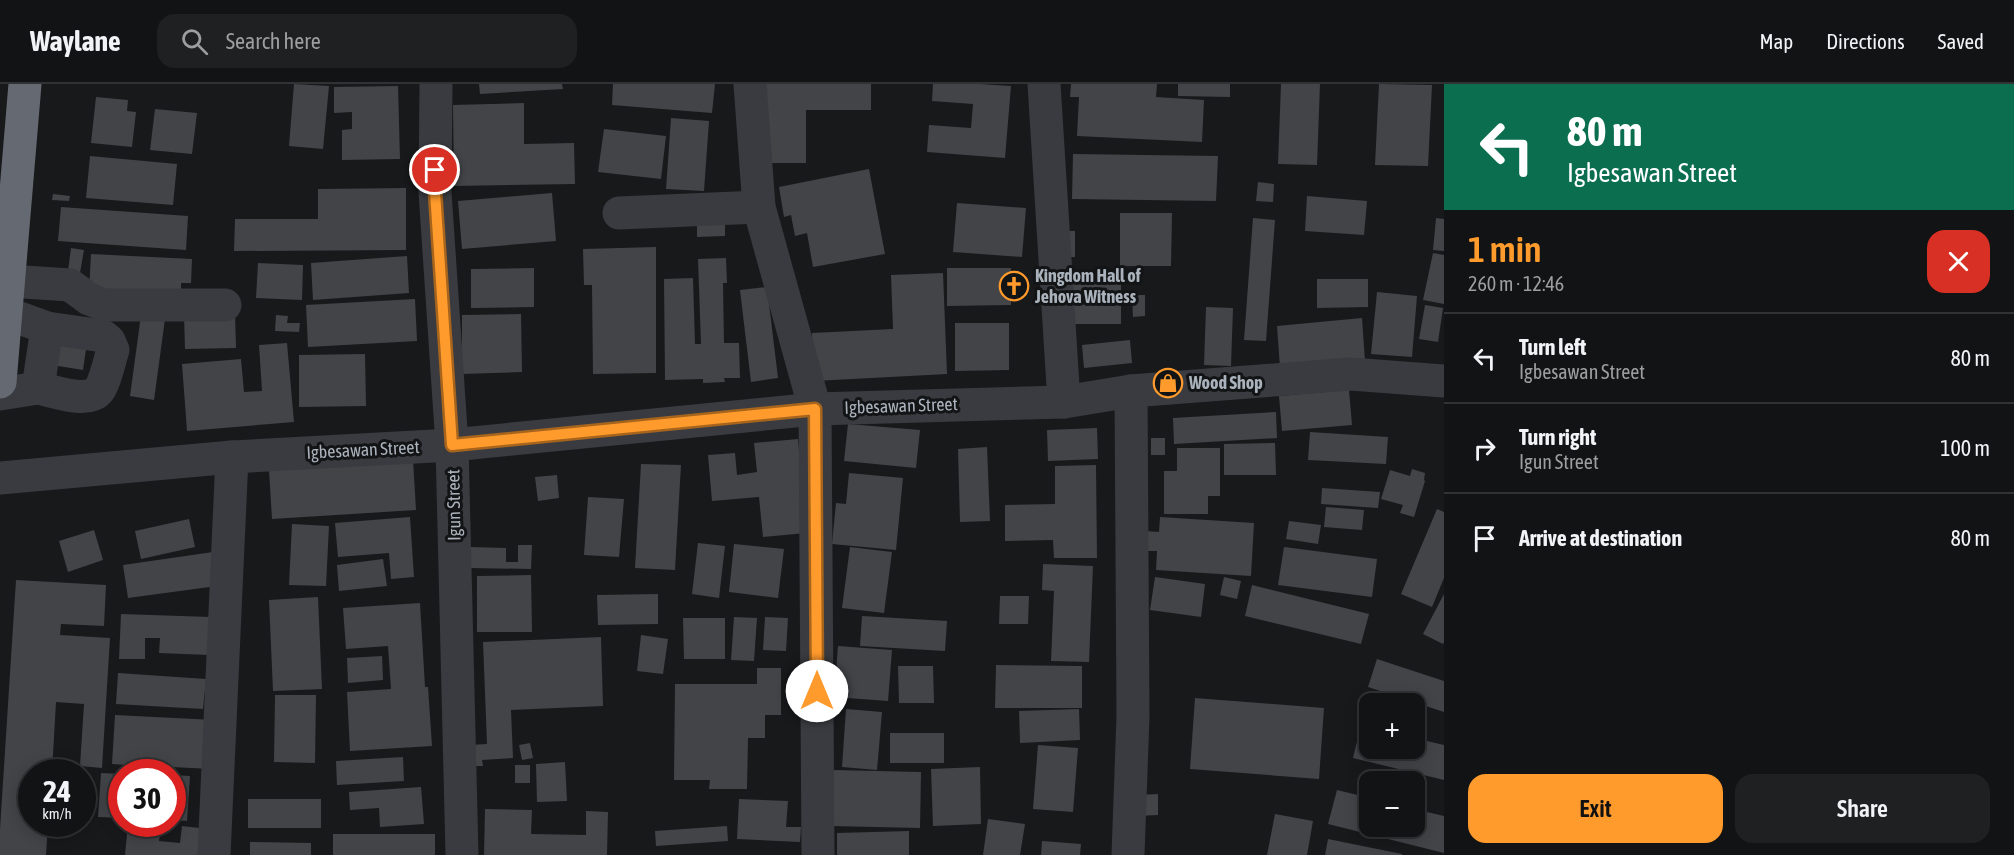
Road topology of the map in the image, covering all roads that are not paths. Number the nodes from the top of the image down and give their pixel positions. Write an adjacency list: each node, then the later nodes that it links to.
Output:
1 (25, 84): 7 (highway)
2 (436, 84): 18 (street, Igun Street)
3 (750, 84): 5 (street)
4 (1044, 84): 16 (street)
5 (759, 207): 6 (street); 17 (street)
6 (619, 213)
7 (9, 281): 8 (street); 9 (highway)
8 (225, 305)
9 (6, 313): 10 (street); 12 (highway)
10 (47, 328): 13 (street); 13 (street)
11 (1444, 381): 14 (street, Igbesawan Street)
12 (0, 382)
13 (38, 388): 15 (street)
14 (1131, 392): 16 (street, Igbesawan Street); 24 (street)
15 (0, 394)
16 (1064, 402): 17 (street, Igbesawan Street)
17 (815, 409): 18 (street, Igbesawan Street); 23 (street)
18 (452, 445): 19 (street, Igbesawan Street); 22 (street, Igun Street)
19 (232, 457): 20 (street, Igbesawan Street); 21 (street)
20 (0, 478)
21 (214, 855)
22 (462, 855)
23 (818, 855)
24 (1128, 855)

